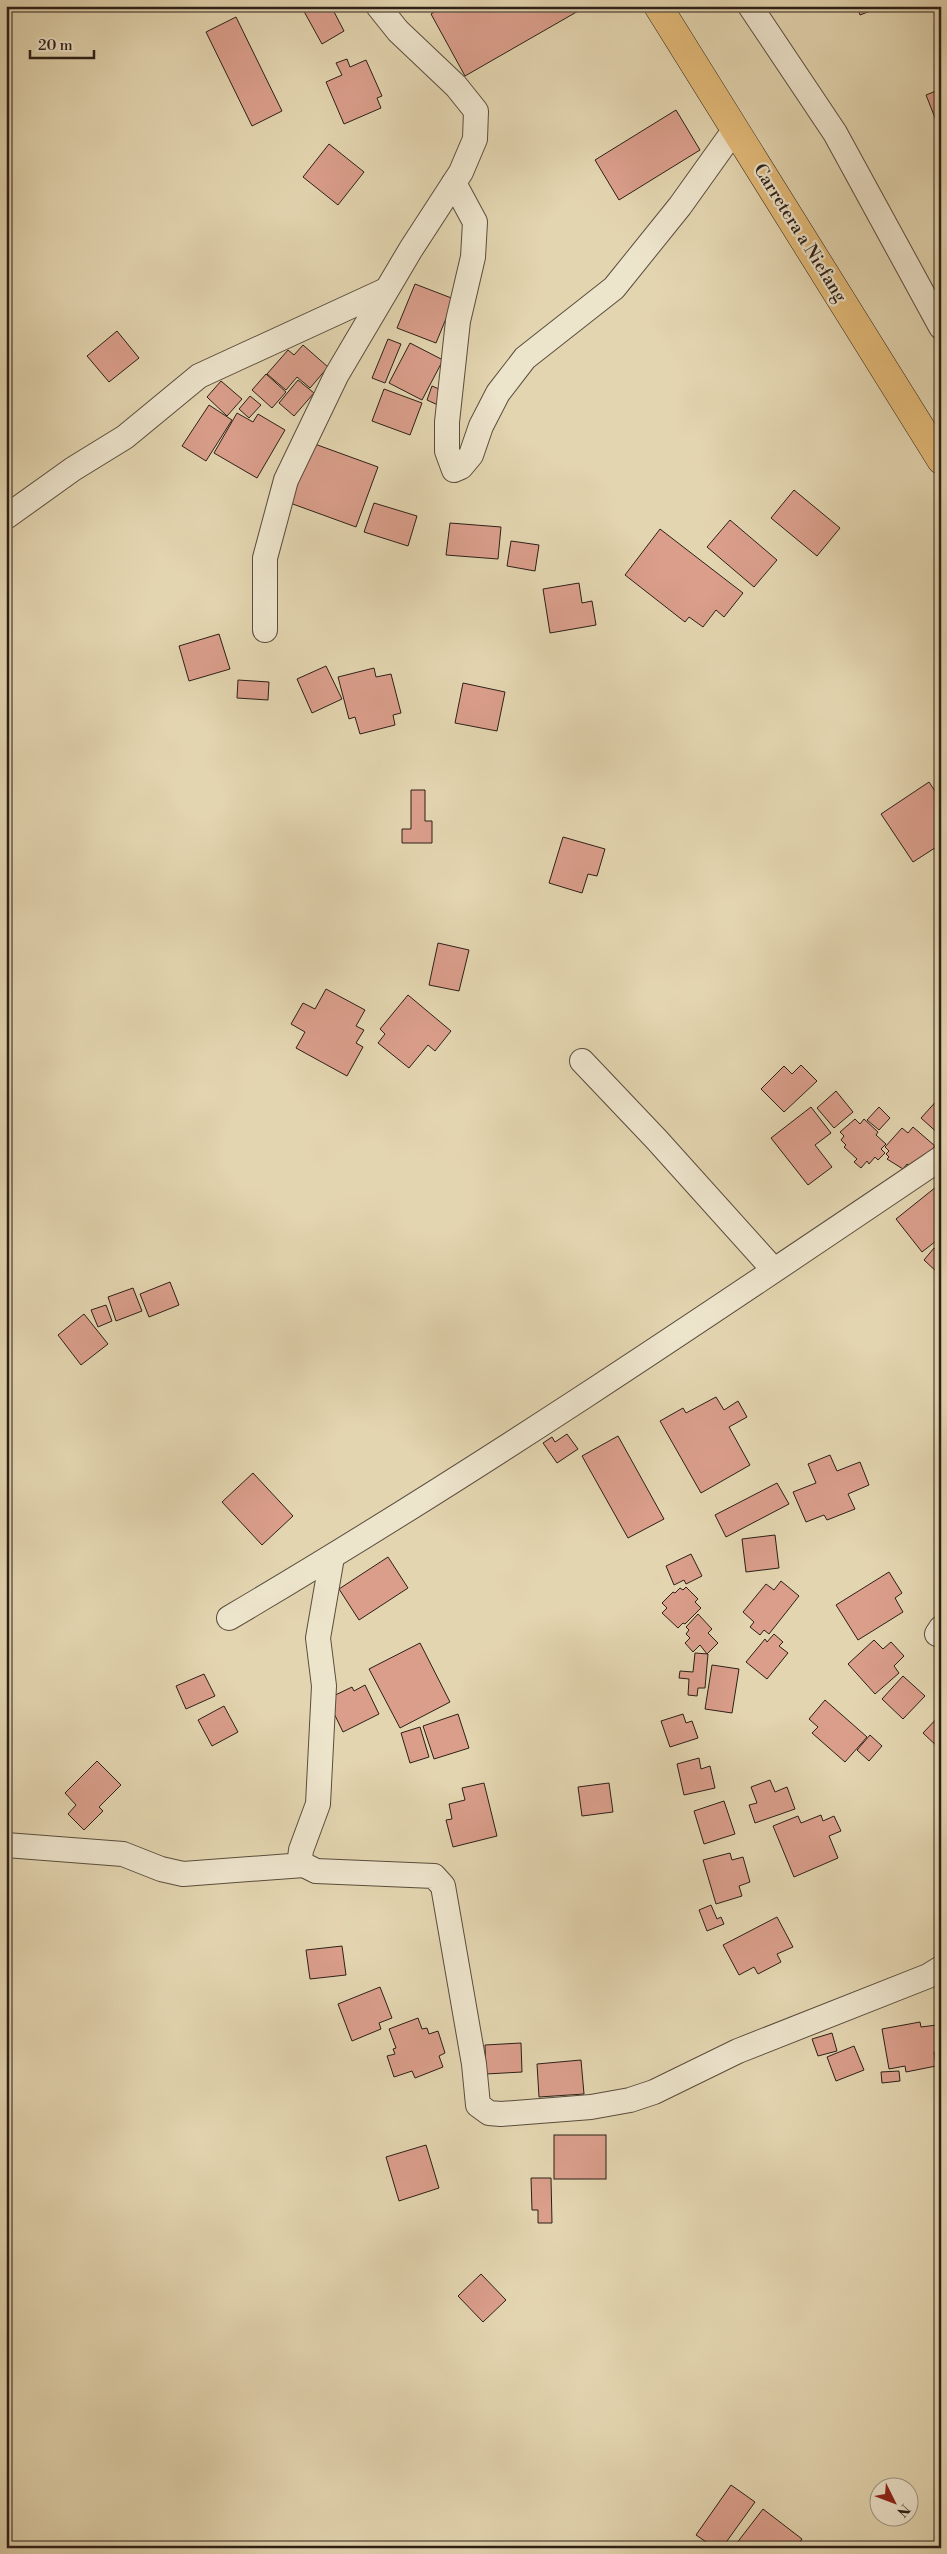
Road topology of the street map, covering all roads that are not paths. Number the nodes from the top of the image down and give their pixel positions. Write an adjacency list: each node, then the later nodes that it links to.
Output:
1 (378, 6): 5 (street)
2 (658, 6): 4 (main road, Carretera a Niefang)
3 (750, 6): 7 (street)
4 (735, 129): 5 (street); 8 (main road, Carretera a Niefang)
5 (454, 183): 6 (street)
6 (386, 290): 9 (street); 10 (street)
7 (941, 327)
8 (941, 460)
9 (6, 517)
10 (265, 630)
11 (582, 1061): 13 (street)
12 (941, 1158): 13 (street)
13 (773, 1269): 14 (street)
14 (332, 1556): 15 (street); 17 (street)
15 (229, 1618)
16 (6, 1845): 17 (street)
17 (304, 1864): 18 (street)
18 (941, 1968)

